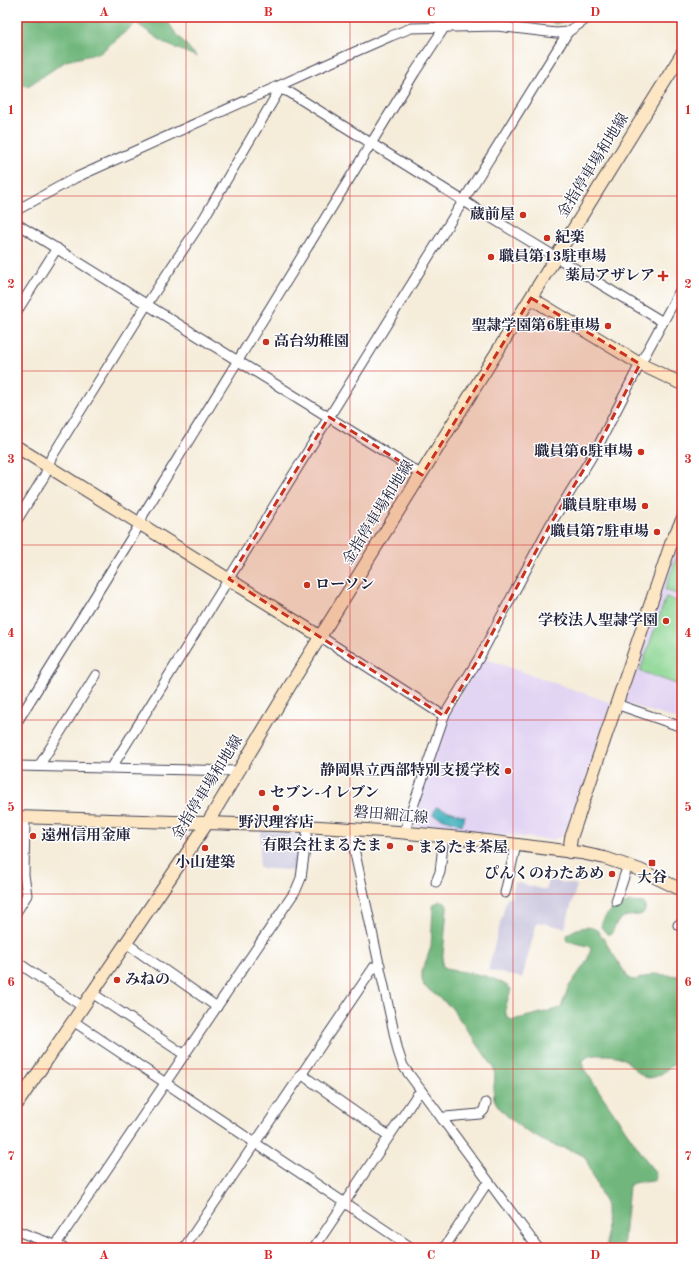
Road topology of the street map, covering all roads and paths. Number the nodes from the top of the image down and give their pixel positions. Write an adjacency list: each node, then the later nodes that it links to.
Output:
1 (589, 17): 3 (street)
2 (444, 28): 3 (street); 5 (street); 6 (street)
3 (568, 32): 7 (street)
4 (682, 54): 11 (main road, 金指停車場和地線)
5 (280, 86): 6 (street); 8 (street); 14 (street)
6 (372, 144): 7 (street); 17 (street)
7 (462, 200): 11 (street); 20 (street)
8 (17, 210)
9 (17, 224): 10 (street)
10 (57, 248): 14 (street); 15 (street)
11 (556, 257): 13 (main road, 金指停車場和地線); 16 (street)
12 (682, 287): 16 (street)
13 (531, 298): 18 (main road); 23 (main road, 金指停車場和地線)
14 (147, 304): 17 (street); 22 (street)
15 (17, 311)
16 (663, 322): 18 (street)
17 (238, 361): 20 (street); 26 (street)
18 (640, 364): 19 (main road); 31 (street)
19 (682, 384)
20 (329, 418): 23 (street); 27 (street)
21 (17, 447): 22 (main road)
22 (49, 467): 24 (street); 26 (main road)
23 (422, 475): 28 (main road, 金指停車場和地線)
24 (17, 520)
25 (682, 520): 30 (main road)
26 (140, 524): 27 (main road); 32 (street)
27 (228, 579): 28 (main road); 36 (street)
28 (321, 638): 31 (street); 37 (main road, 金指停車場和地線)
29 (96, 675): 35 (street)
30 (616, 704): 33 (street); 45 (main road)
31 (444, 716): 42 (street)
32 (17, 722)
33 (682, 727)
34 (17, 766): 35 (street)
35 (39, 766): 36 (street)
36 (112, 767): 37 (street)
37 (238, 771): 39 (main road, 金指停車場和地線)
38 (21, 817): 39 (main road, 磐田細江線); 51 (street)
39 (208, 822): 40 (main road, 磐田細江線); 52 (main road, 金指停車場和地線)
40 (308, 826): 41 (main road, 磐田細江線); 56 (street)
41 (352, 829): 42 (main road, 磐田細江線); 54 (street)
42 (406, 833): 43 (main road, 磐田細江線)
43 (444, 836): 44 (main road, 磐田細江線); 47 (street)
44 (516, 845): 45 (main road, 磐田細江線); 49 (street)
45 (569, 852): 46 (main road, 磐田細江線)
46 (628, 865): 48 (main road, 磐田細江線); 50 (street)
47 (436, 882)
48 (682, 890)
49 (505, 893)
50 (616, 901)
51 (17, 911)
52 (126, 944): 55 (main road, 金指停車場和地線); 56 (street)
53 (17, 962): 57 (street)
54 (380, 966): 60 (street); 62 (street)
55 (92, 993): 57 (main road, 金指停車場和地線); 59 (street)
56 (218, 1006): 59 (street)
57 (83, 1007): 58 (main road, 金指停車場和地線)
58 (73, 1021): 61 (street); 64 (main road, 金指停車場和地線)
59 (184, 1055): 61 (street)
60 (301, 1074): 66 (street); 67 (street)
61 (166, 1083): 67 (street); 71 (street)
62 (422, 1092): 65 (street); 66 (street)
63 (486, 1103): 65 (street)
64 (17, 1104)
65 (442, 1119): 68 (street)
66 (389, 1136): 69 (street)
67 (255, 1143): 69 (street); 72 (street)
68 (490, 1183): 75 (street); 76 (street)
69 (344, 1203): 73 (street); 74 (street)
70 (17, 1232): 71 (street)
71 (60, 1247)
72 (184, 1248)
73 (314, 1248)
74 (412, 1248)
75 (444, 1248)
76 (538, 1248)

